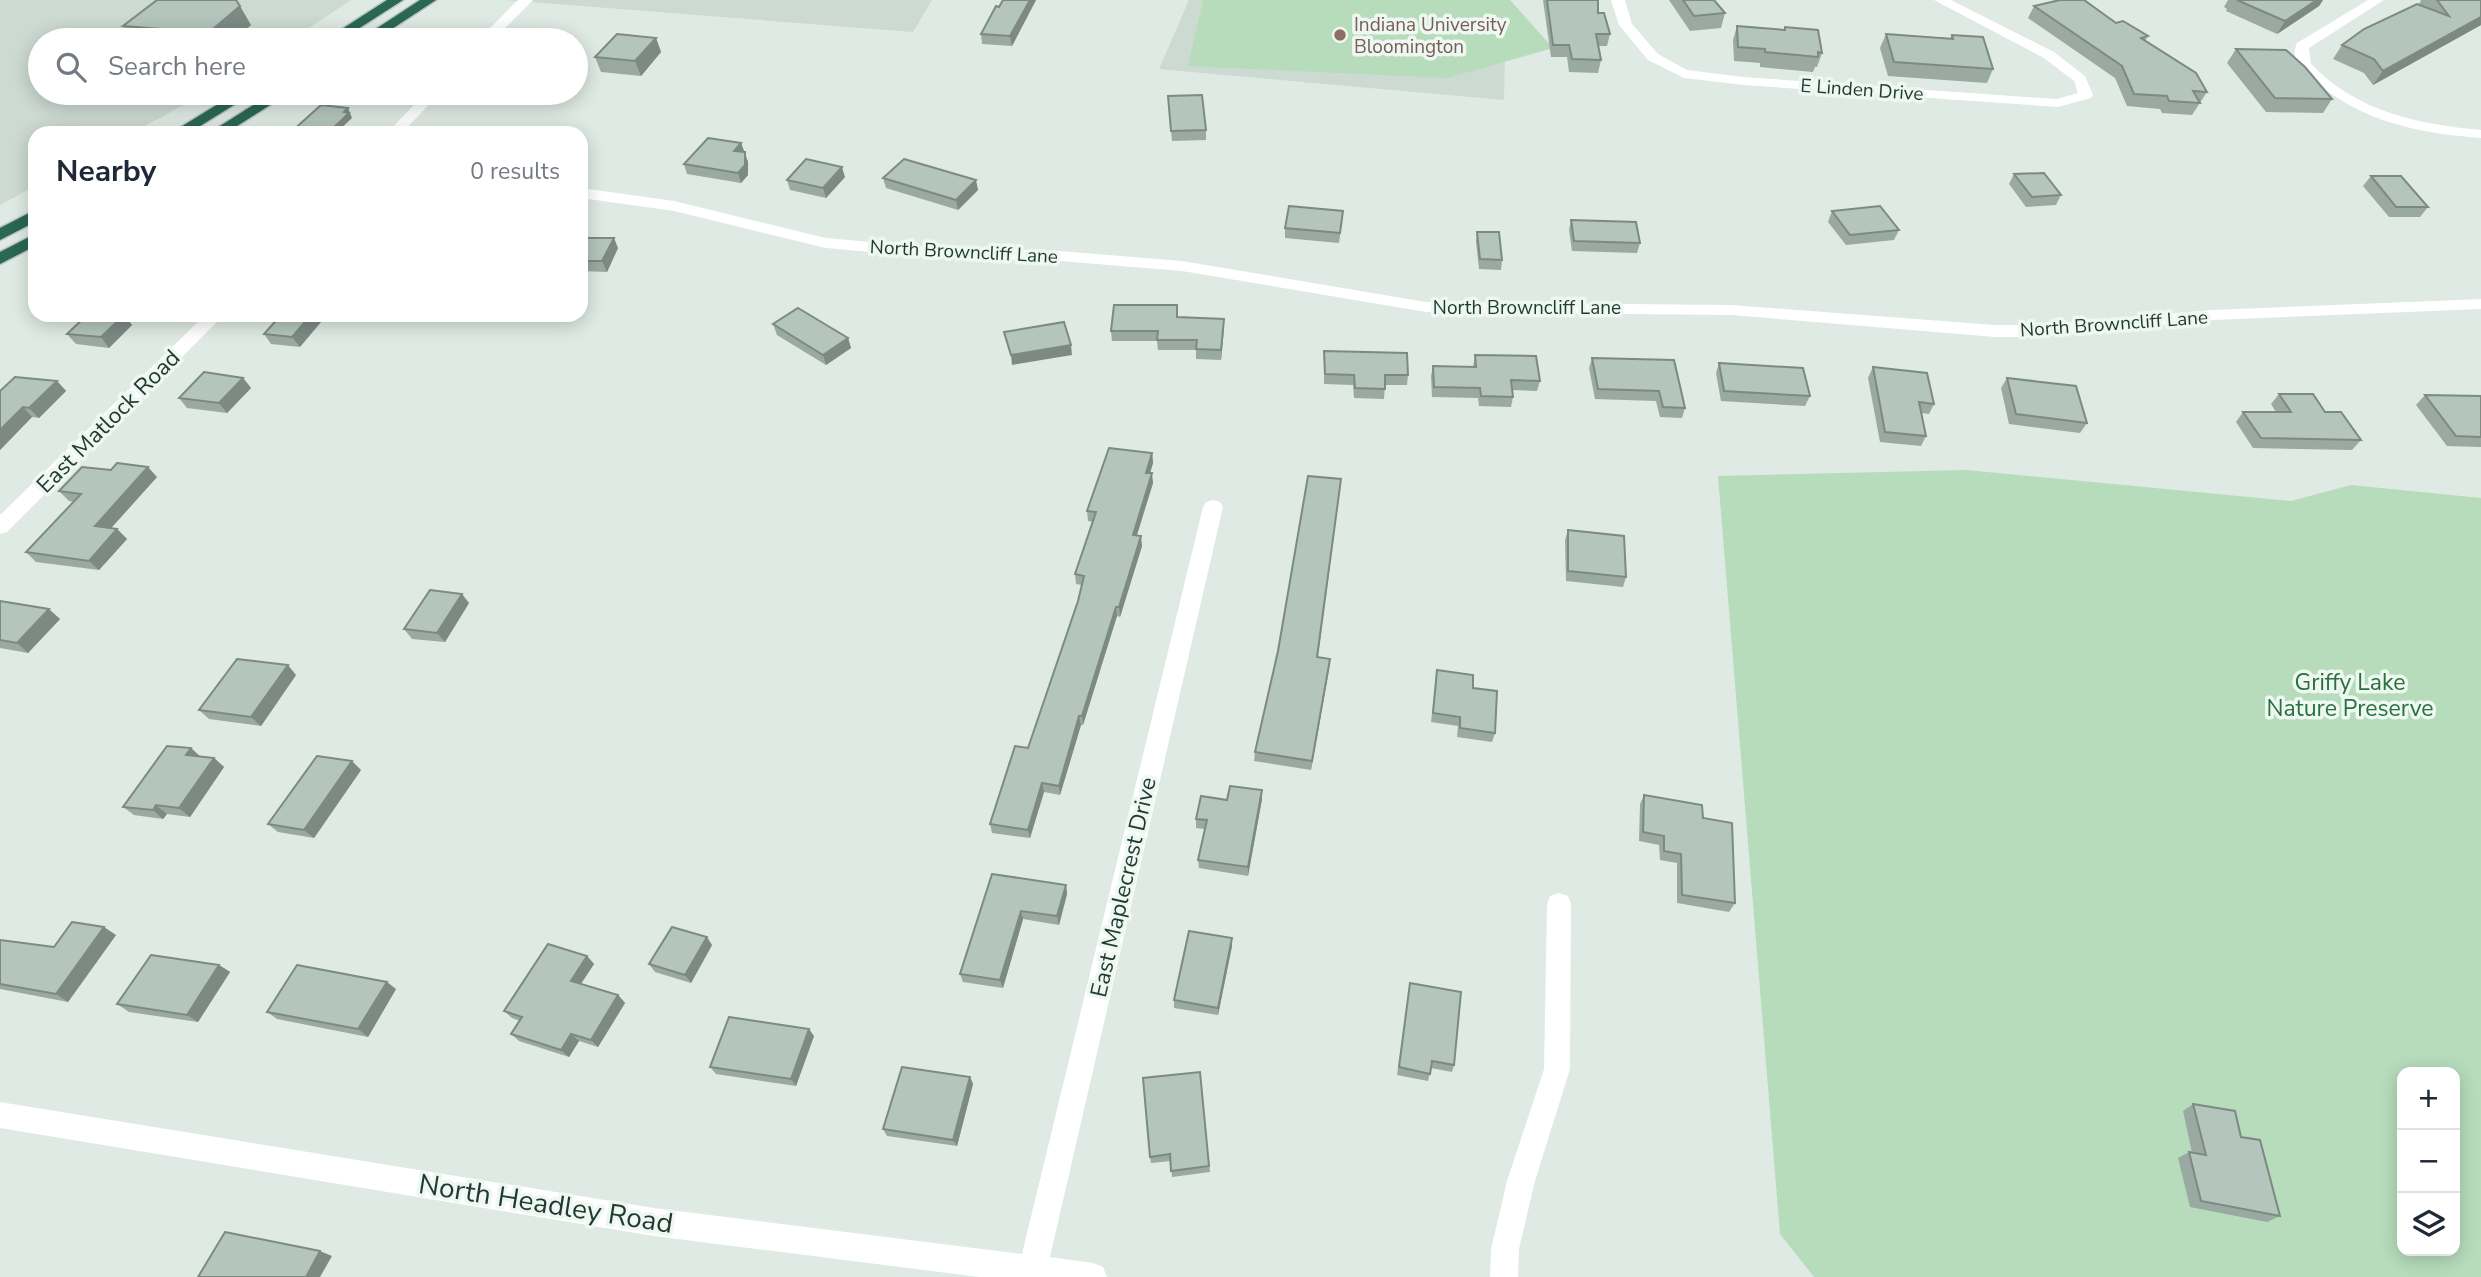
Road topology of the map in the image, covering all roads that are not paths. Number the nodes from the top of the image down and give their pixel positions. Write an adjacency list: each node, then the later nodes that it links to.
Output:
1 (396, 0): 7 (highway)
2 (429, 0): 8 (highway)
3 (526, 0): 9 (street)
4 (1618, 0): 5 (street, E Linden Drive)
5 (1941, 0)
6 (2378, 0): 16 (street)
7 (351, 28)
8 (385, 28)
9 (497, 28)
10 (226, 105): 13 (highway)
11 (262, 105): 14 (highway)
12 (421, 105): 15 (street)
13 (190, 126)
14 (228, 126)
15 (401, 126)
16 (2481, 134)
17 (588, 194): 22 (street, North Browncliff Lane)
18 (28, 219): 19 (highway)
19 (0, 235)
20 (28, 243): 21 (highway)
21 (0, 258)
22 (2481, 304)
23 (208, 322): 25 (street, East Matlock Road)
24 (1213, 507): 28 (street, East Maplecrest Drive)
25 (0, 527)
26 (1559, 904): 30 (street)
27 (0, 1115): 28 (street, North Headley Road)
28 (1033, 1268): 29 (street, North Headley Road)
29 (1093, 1277)
30 (1504, 1277)

